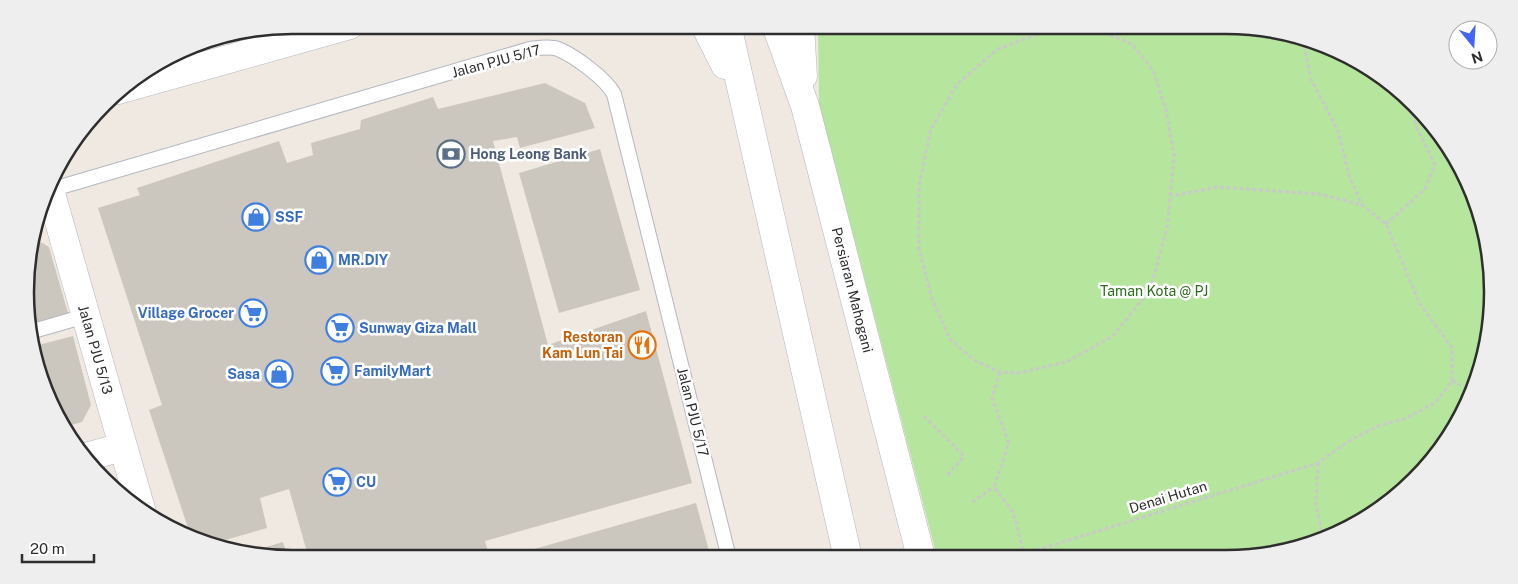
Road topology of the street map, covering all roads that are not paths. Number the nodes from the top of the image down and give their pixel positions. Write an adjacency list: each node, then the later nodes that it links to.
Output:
1 (318, 34): 6 (main road)
2 (709, 34): 10 (main road)
3 (729, 34): 10 (main road)
4 (779, 34): 7 (main road, Persiaran Mahogani)
5 (801, 34): 7 (main road)
6 (139, 84)
7 (805, 106): 20 (main road, Persiaran Mahogani)
8 (55, 189): 17 (lane, Jalan PJU 5/17)
9 (52, 196): 11 (main road, Jalan PJU 5/13)
10 (767, 205): 16 (main road)
11 (85, 316): 12 (lane); 13 (main road, Jalan PJU 5/13)
12 (37, 330)
13 (122, 447): 14 (main road); 15 (main road, Jalan PJU 5/13)
14 (92, 455)
15 (137, 498)
16 (841, 532): 18 (main road); 19 (main road)
17 (727, 550)
18 (836, 550)
19 (846, 550)
20 (919, 550)

